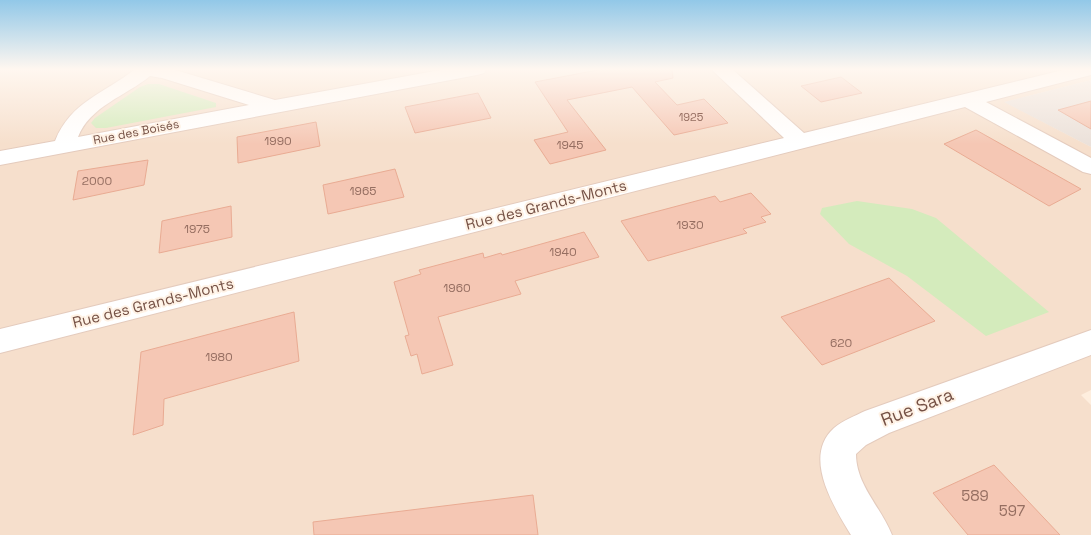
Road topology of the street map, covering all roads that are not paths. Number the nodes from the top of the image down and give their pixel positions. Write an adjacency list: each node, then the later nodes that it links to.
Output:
1 (112, 94): 9 (street)
2 (234, 94): 7 (street, Rue des Boisés)
3 (339, 94): 7 (street, Rue des Boisés)
4 (748, 94): 8 (street)
5 (992, 94): 6 (street, Rue des Grands-Monts)
6 (968, 100): 8 (street, Rue des Grands-Monts); 11 (street)
7 (273, 106): 9 (street, Rue des Boisés)
8 (801, 142): 12 (street, Rue des Grands-Monts)
9 (64, 145): 10 (street, Rue des Boisés)
10 (0, 158)
11 (1091, 167)
12 (0, 341)
13 (1091, 342): 14 (street, Rue Sara)
14 (873, 535)

